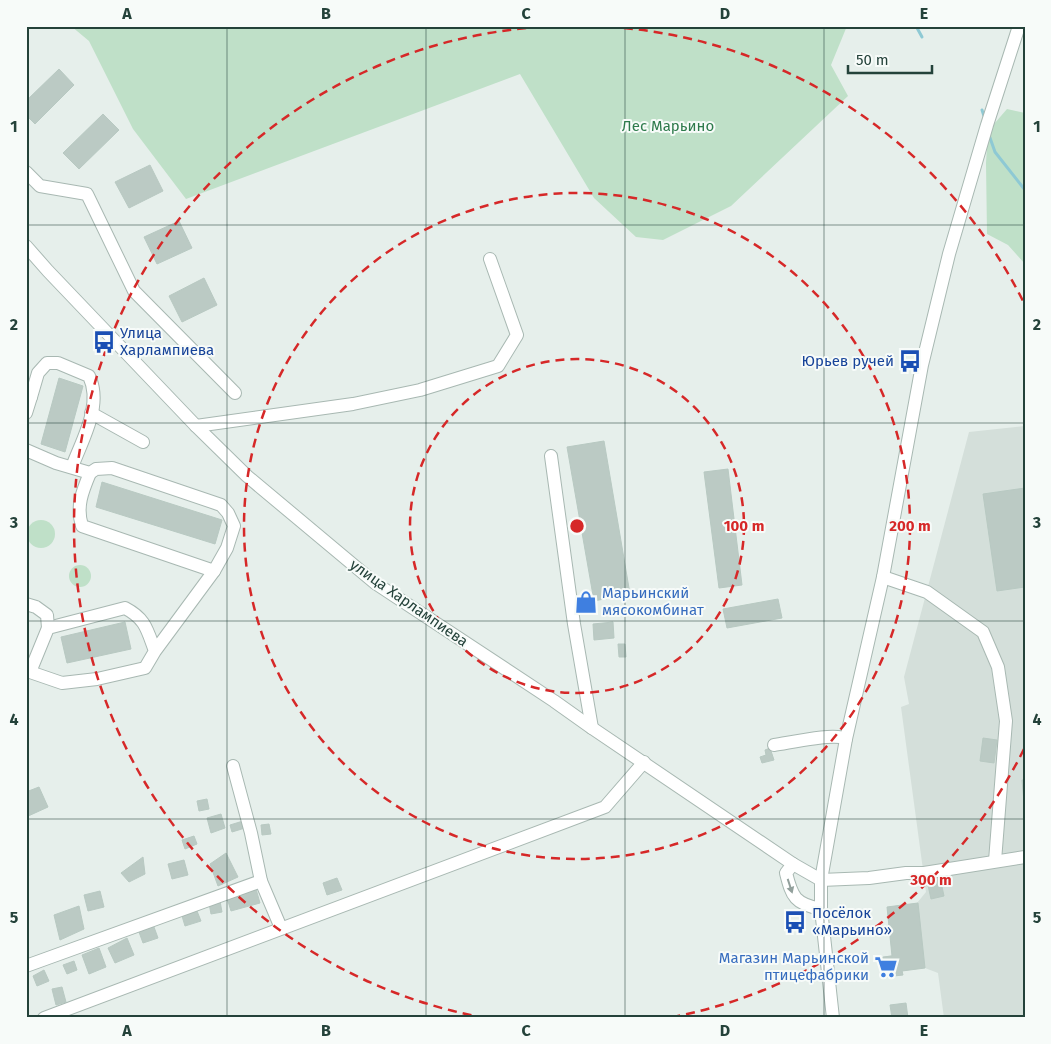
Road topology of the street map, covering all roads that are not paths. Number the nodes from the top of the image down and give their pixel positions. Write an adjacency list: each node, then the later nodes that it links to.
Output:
1 (1019, 26): 16 (street)
2 (26, 172): 5 (street)
3 (26, 246): 9 (street, улица Харлампиева)
4 (490, 259): 9 (street)
5 (235, 393)
6 (28, 396): 7 (street); 8 (street)
7 (26, 413)
8 (91, 413): 10 (street); 13 (street)
9 (196, 426): 21 (street, улица Харлампиева)
10 (143, 442)
11 (26, 450): 13 (street)
12 (552, 456): 21 (street)
13 (72, 467): 14 (street)
14 (90, 473): 15 (street); 15 (street)
15 (214, 571): 19 (street)
16 (882, 577): 22 (street); 27 (street)
17 (26, 604): 18 (street)
18 (48, 628): 19 (street); 20 (street)
19 (155, 651): 20 (street)
20 (28, 671)
21 (592, 728): 24 (street, улица Харлампиева)
22 (846, 739): 23 (street); 29 (street)
23 (774, 745)
24 (644, 762): 28 (street, улица Харлампиева); 32 (street)
25 (233, 766): 30 (street)
26 (1025, 857): 27 (street)
27 (995, 861): 29 (street)
28 (794, 864): 29 (street, улица Харлампиева); 31 (street, one-way to 31)
29 (821, 880): 31 (street)
30 (261, 881): 32 (street); 33 (street)
31 (821, 909): 35 (street)
32 (281, 928): 34 (street)
33 (26, 966)
34 (44, 1018)
35 (834, 1018)

